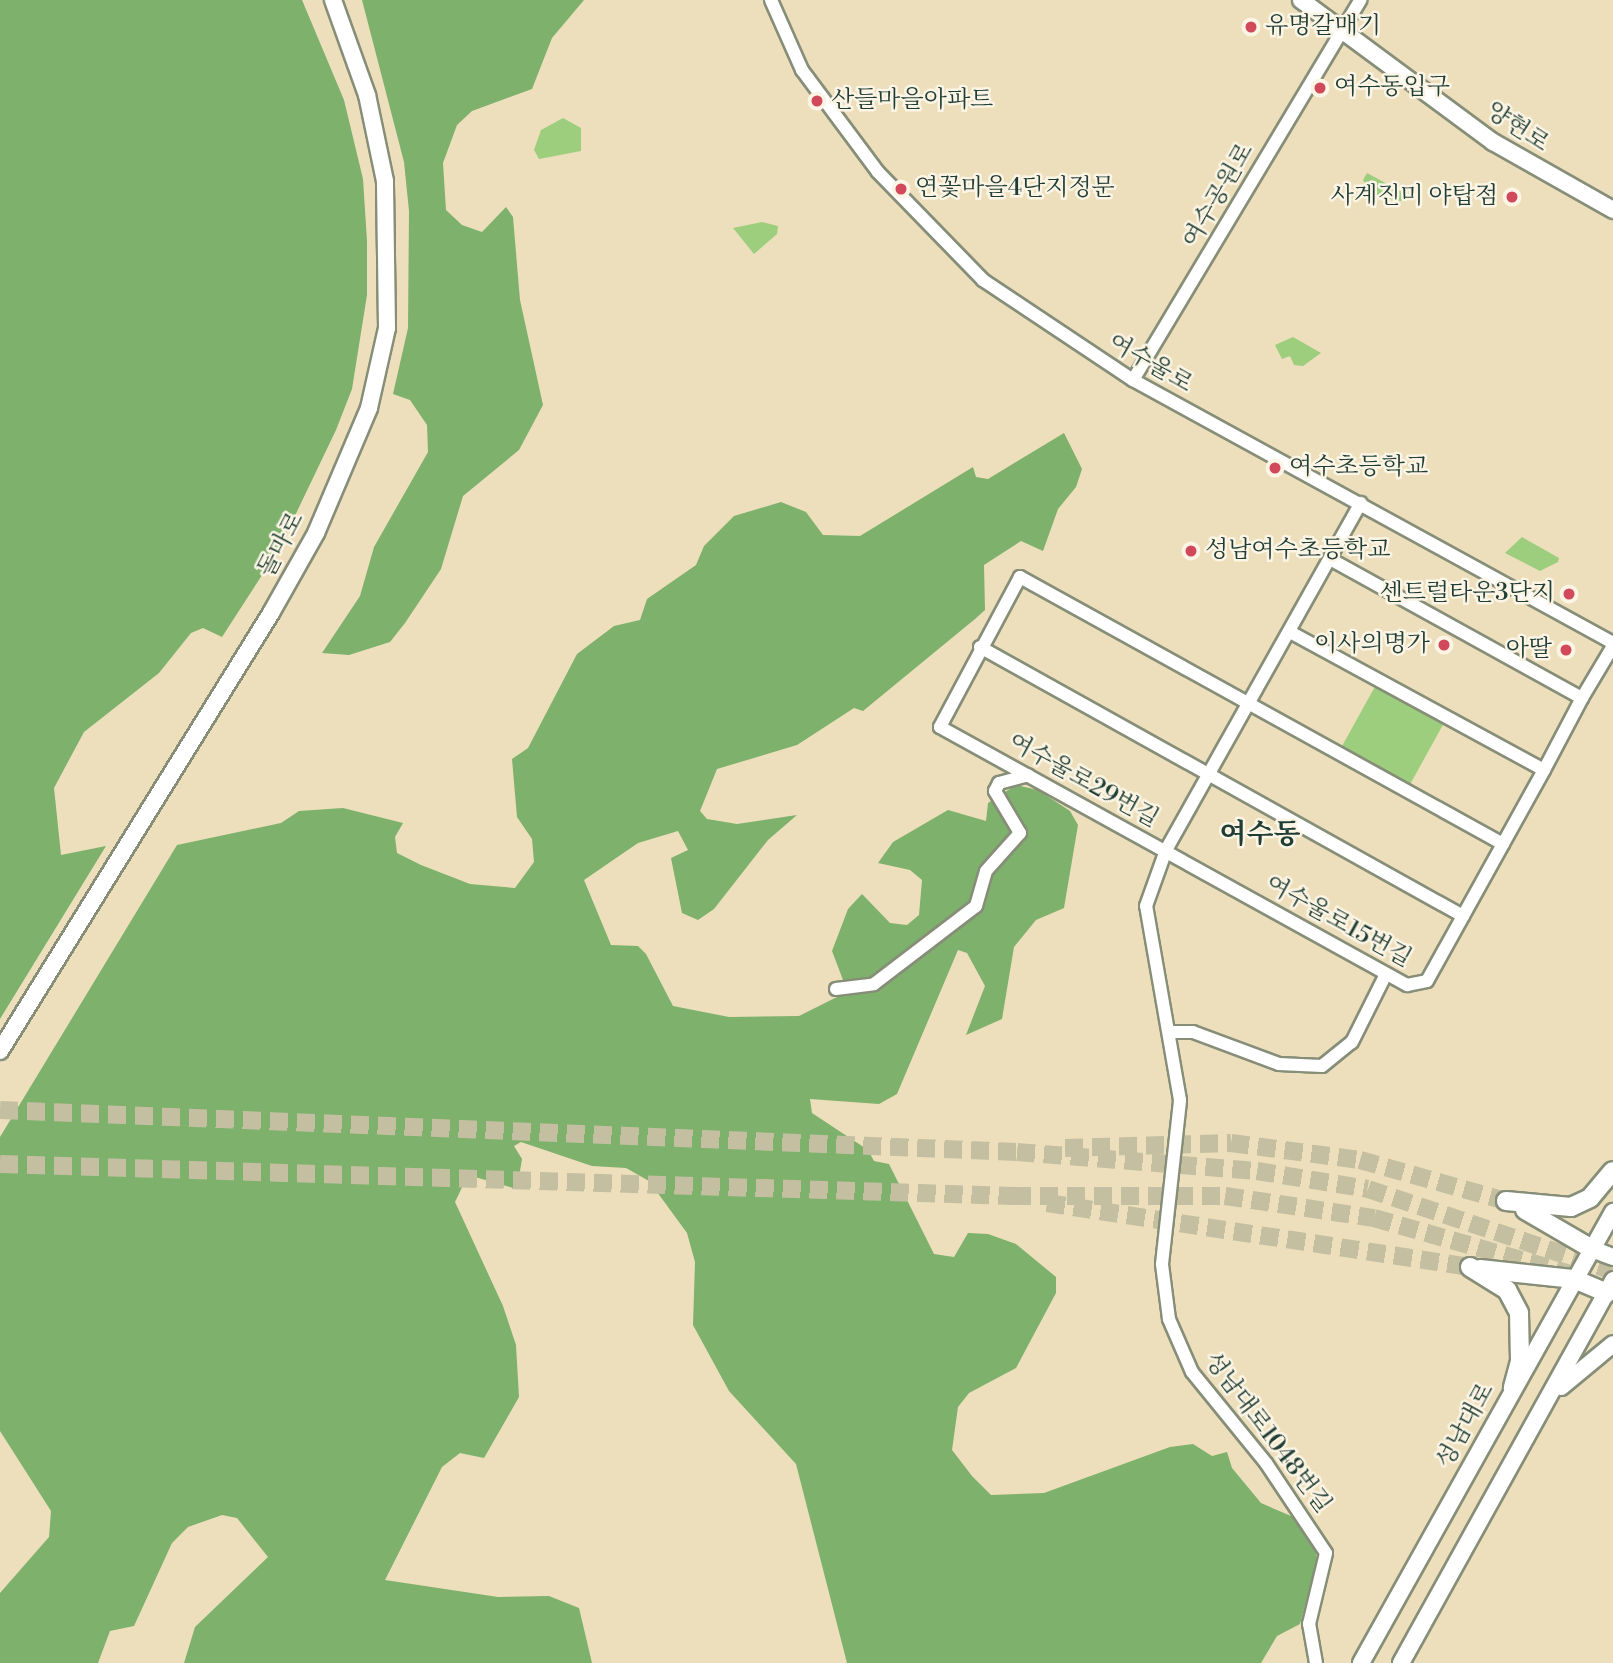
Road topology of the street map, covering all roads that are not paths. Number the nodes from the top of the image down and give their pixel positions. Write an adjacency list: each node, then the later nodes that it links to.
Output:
1 (333, 0): 24 (main road, 돌마로)
2 (771, 0): 7 (street, 여수울로)
3 (1301, 0): 5 (main road, 양현로)
4 (1360, 0): 5 (street, 여수공원로)
5 (1342, 32): 6 (main road, 양현로); 7 (street, 여수공원로)
6 (1613, 210)
7 (1133, 380): 8 (street, 여수울로)
8 (1361, 503): 9 (street, 여수울로29번길); 11 (street, 여수울로)
9 (1330, 559): 10 (street, 여수울로29번길); 13 (street)
10 (1290, 632): 14 (street, 여수울로29번길); 15 (street)
11 (1613, 644): 13 (street, 여수울로15번길)
12 (980, 647): 14 (street); 16 (street, 여수울로29번길); 17 (street)
13 (1582, 698): 15 (street, 여수울로15번길)
14 (1250, 703): 17 (street, 여수울로29번길); 18 (street)
15 (1544, 770): 18 (street, 여수울로15번길)
16 (1028, 775): 19 (street, 여수울로29번길); 22 (street)
17 (1209, 775): 19 (street, 여수울로29번길); 20 (street)
18 (1503, 845): 20 (street, 여수울로15번길)
19 (1166, 850): 21 (street, 여수울로15번길); 23 (street, 성남대로1048번길)
20 (1463, 916): 21 (street, 여수울로15번길)
21 (1386, 974): 23 (street)
22 (836, 989)
23 (1170, 1032): 34 (street, 성남대로1048번길)
24 (0, 1051)
25 (1613, 1171): 27 (highway)
26 (1613, 1212): 27 (main road, 성남대로)
27 (1591, 1249): 28 (main road); 29 (main road, 성남대로)
28 (1613, 1257)
29 (1574, 1279): 30 (highway); 32 (main road, 성남대로); 32 (highway)
30 (1611, 1290): 33 (main road)
31 (1613, 1344): 33 (main road)
32 (1513, 1388): 35 (main road, 성남대로)
33 (1546, 1401): 36 (main road)
34 (1316, 1663)
35 (1361, 1663)
36 (1401, 1663)

